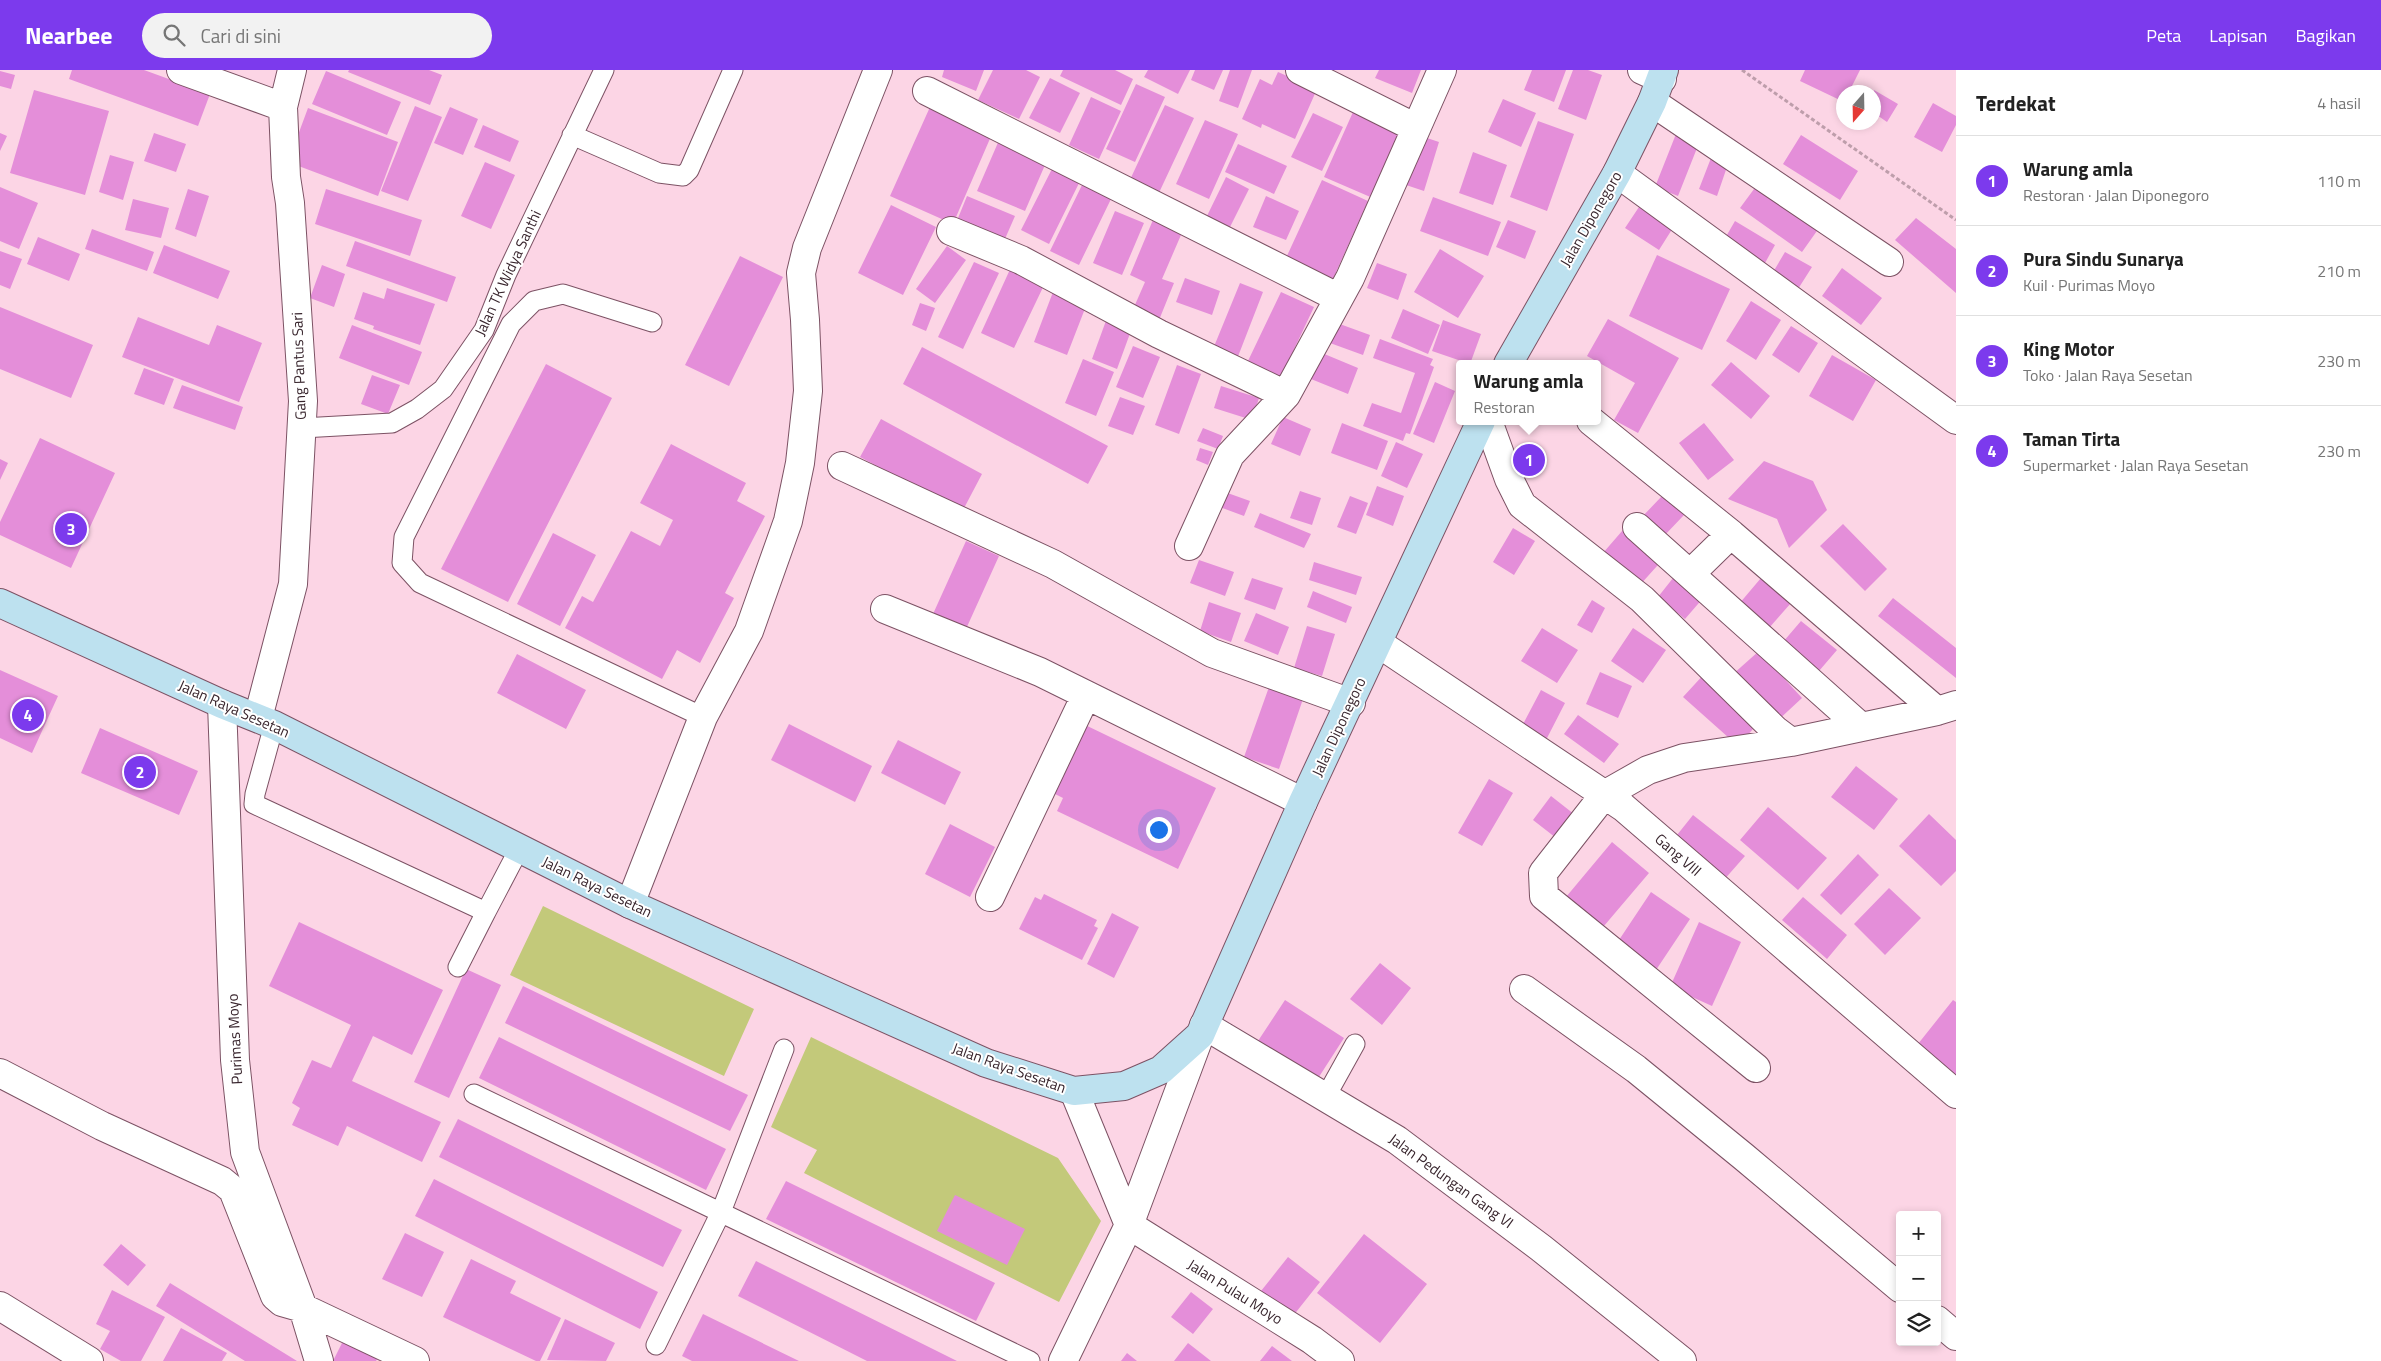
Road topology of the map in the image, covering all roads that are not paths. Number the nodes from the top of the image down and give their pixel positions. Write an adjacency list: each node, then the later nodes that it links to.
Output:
1 (181, 70): 10 (street)
2 (292, 70): 10 (street, Gang Pantus Sari)
3 (604, 70): 12 (lane, Jalan TK Widya Santhi)
4 (734, 70): 12 (lane)
5 (878, 70): 37 (street)
6 (1300, 70): 11 (street)
7 (1442, 70): 11 (street)
8 (1655, 80): 13 (main road, Jalan Diponegoro); 15 (street)
9 (927, 91): 16 (street)
10 (283, 107): 24 (street, Gang Pantus Sari)
11 (1416, 128): 16 (street)
12 (572, 135): 24 (lane, Jalan TK Widya Santhi)
13 (1618, 173): 18 (main road, Jalan Diponegoro); 20 (street)
14 (951, 231): 19 (street)
15 (1890, 262)
16 (1339, 298): 19 (street)
17 (652, 322): 37 (lane)
18 (1514, 360)
19 (1286, 395): 28 (street)
20 (1956, 420)
21 (1479, 425): 32 (main road, Jalan Diponegoro)
22 (1489, 425): 40 (street)
23 (1596, 425): 27 (street)
24 (302, 428): 38 (street, Gang Pantus Sari)
25 (842, 466): 34 (street)
26 (1637, 526): 29 (street)
27 (1731, 534): 29 (street); 36 (street)
28 (1189, 546)
29 (1690, 574): 39 (street)
30 (0, 603): 35 (main road, Jalan Raya Sesetan)
31 (885, 609): 33 (street)
32 (1378, 643): 34 (main road, Jalan Diponegoro); 41 (street, Gang VIII)
33 (1086, 695): 42 (street); 44 (street)
34 (1351, 703): 42 (main road, Jalan Diponegoro)
35 (222, 704): 38 (main road, Jalan Raya Sesetan); 62 (street, Purimas Moyo)
36 (1946, 708): 39 (street)
37 (703, 717): 45 (street)
38 (266, 721): 43 (main road, Jalan Raya Sesetan); 46 (lane)
39 (1861, 728): 40 (street)
40 (1791, 742): 41 (street)
41 (1604, 795): 52 (street); 56 (street, Gang VIII)
42 (1303, 802): 49 (main road, Jalan Diponegoro)
43 (518, 849): 45 (main road, Jalan Raya Sesetan); 46 (lane)
44 (990, 897)
45 (630, 904): 54 (main road, Jalan Raya Sesetan)
46 (486, 912): 47 (lane)
47 (458, 967)
48 (1524, 989): 60 (street)
49 (1202, 1030): 54 (main road, Jalan Raya Sesetan); 57 (street, Jalan Pedungan Gang VI); 59 (street)
50 (1355, 1044): 57 (lane)
51 (784, 1049): 58 (lane)
52 (1756, 1068)
53 (0, 1073): 62 (street)
54 (1074, 1091): 59 (street)
55 (474, 1094): 58 (lane)
56 (1956, 1094)
57 (1325, 1098): 73 (street, Jalan Pedungan Gang VI)
58 (721, 1212): 65 (lane); 66 (lane)
59 (1129, 1225): 71 (street); 72 (street, Jalan Pulau Moyo)
60 (1896, 1285)
61 (0, 1306): 67 (street)
62 (303, 1308): 68 (street, Purimas Moyo); 69 (street)
63 (1941, 1323): 64 (street)
64 (1956, 1336)
65 (656, 1346)
66 (994, 1353): 70 (lane)
67 (89, 1361)
68 (319, 1361)
69 (415, 1361)
70 (1030, 1361)
71 (1063, 1361)
72 (1340, 1361)
73 (1682, 1361)

